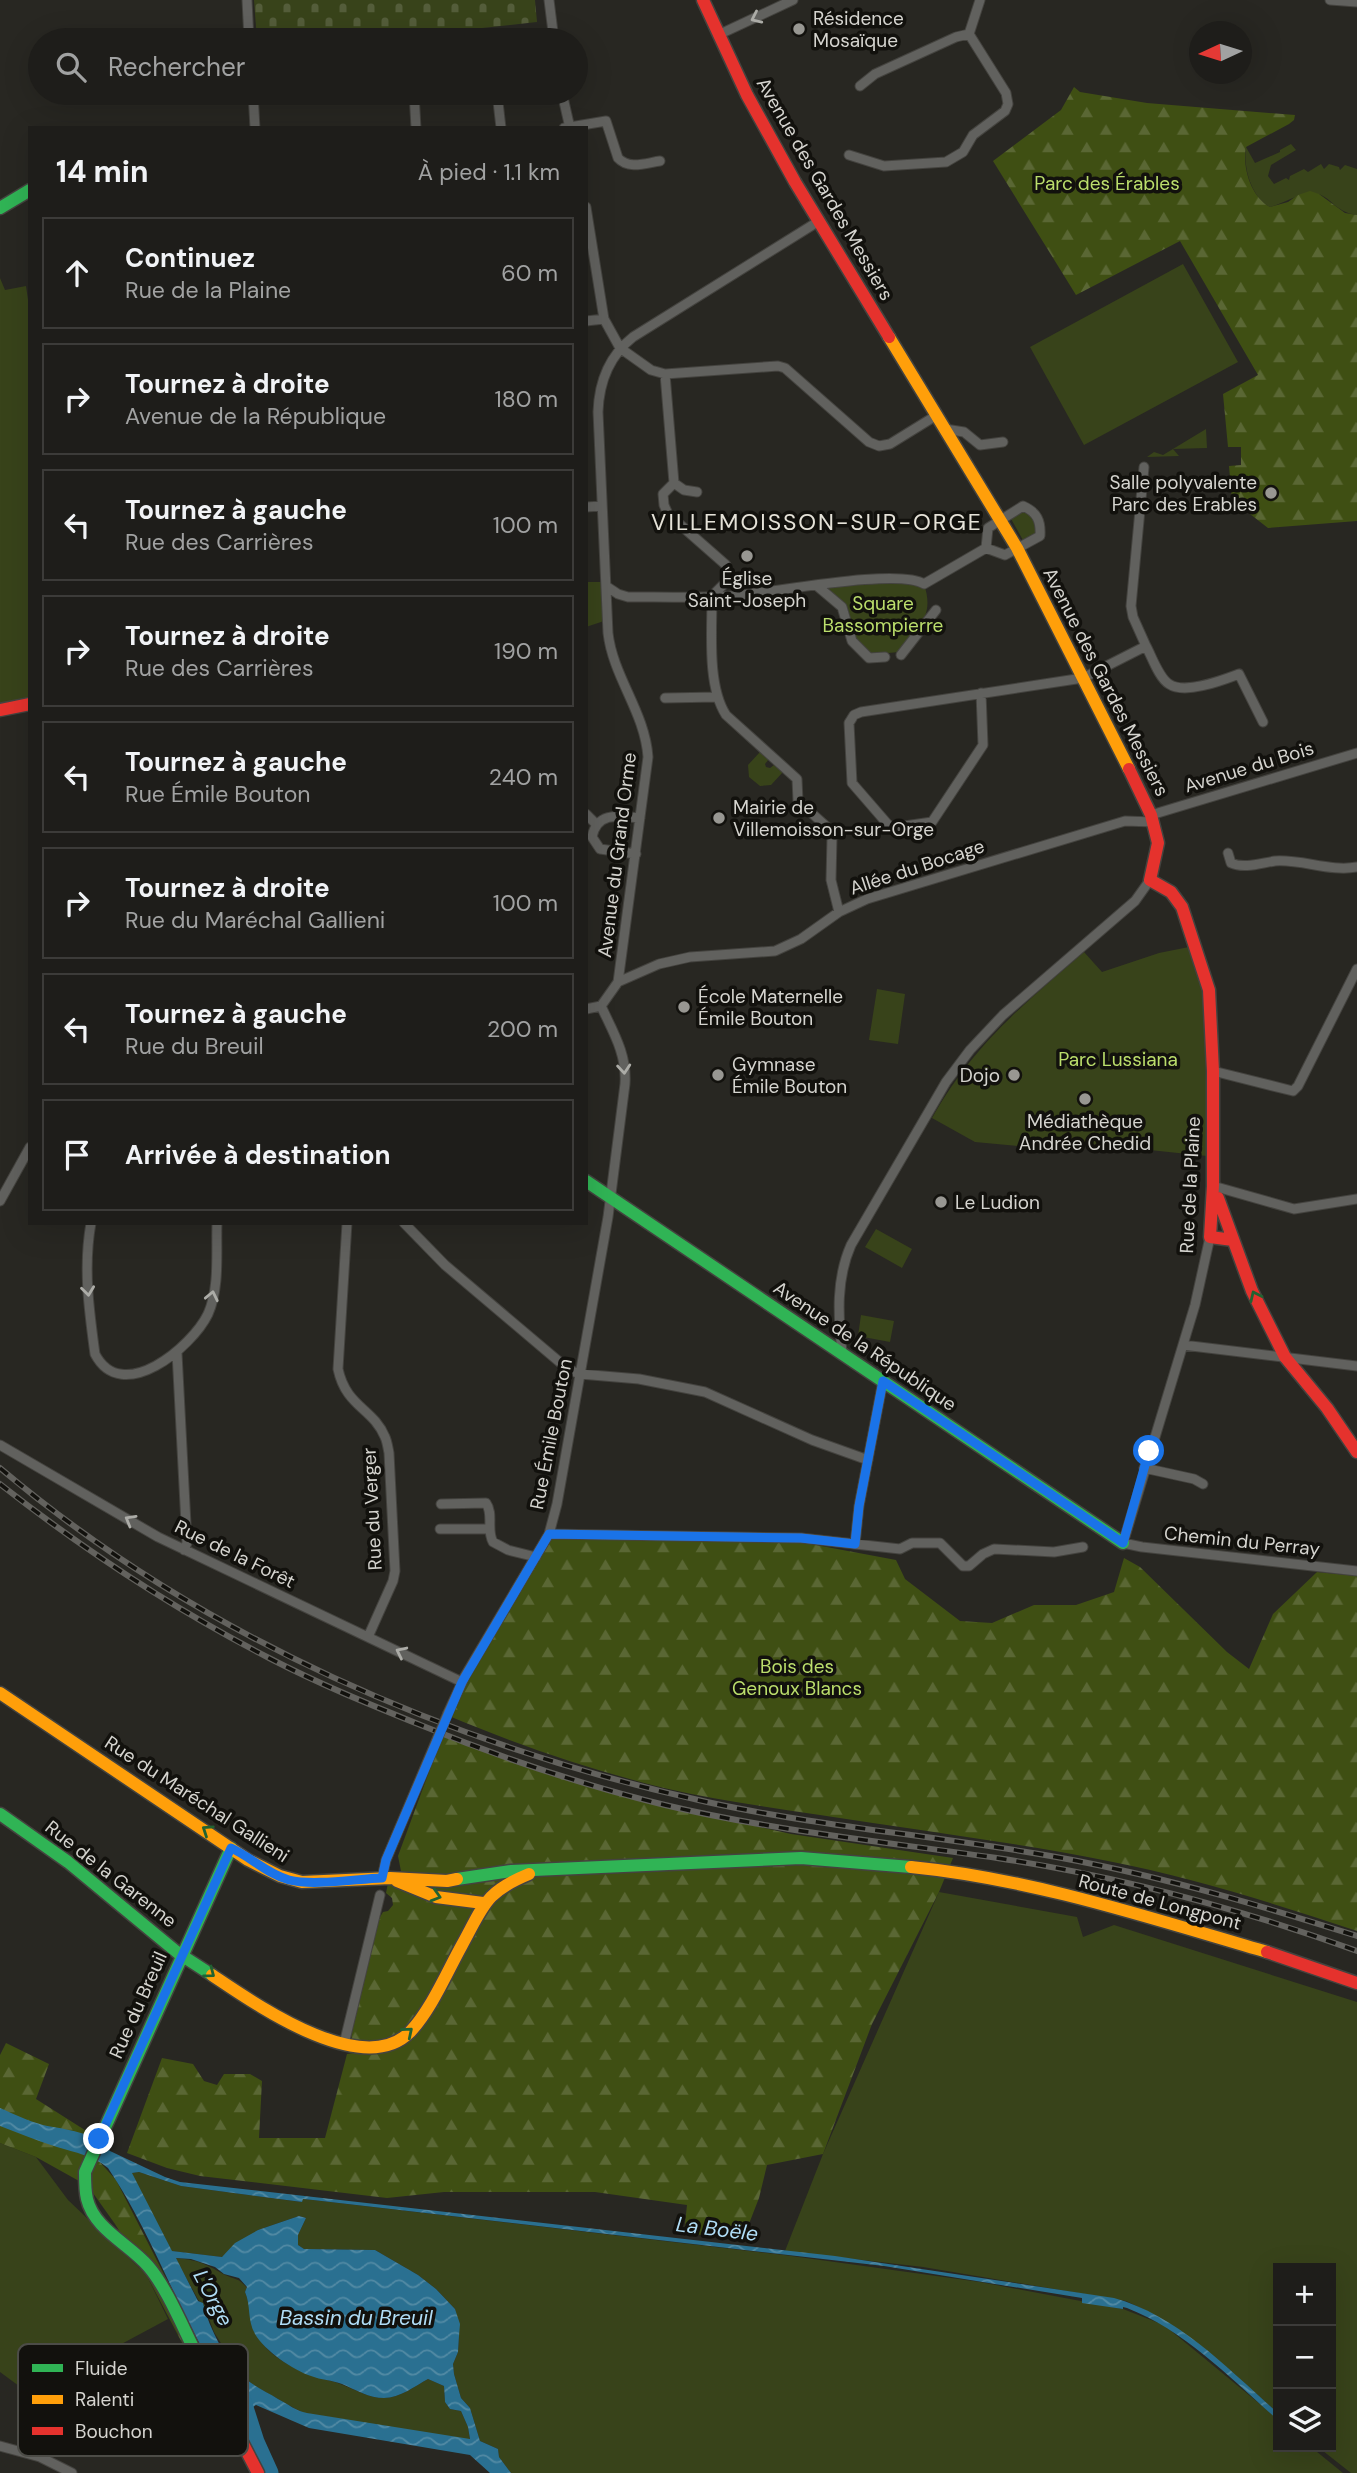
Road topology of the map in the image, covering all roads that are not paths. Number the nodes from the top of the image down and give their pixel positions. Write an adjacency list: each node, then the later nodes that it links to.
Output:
1 (247, 0): 8 (street)
2 (549, 0): 9 (street)
3 (703, 0): 11 (street, Avenue des Gardes Messiers)
4 (793, 0): 11 (street, one-way to 11)
5 (980, 0): 10 (street)
6 (1330, 0): 7 (street)
7 (1357, 2)
8 (248, 28)
9 (552, 28)
10 (969, 34): 12 (street); 22 (street)
11 (718, 35): 27 (street, Avenue des Gardes Messiers)
12 (860, 86)
13 (254, 105): 17 (street)
14 (415, 105): 18 (street)
15 (498, 105): 19 (street)
16 (565, 105): 20 (street)
17 (256, 126)
18 (416, 126)
19 (501, 126)
20 (570, 126)
21 (576, 126): 23 (street)
22 (849, 155)
23 (660, 161)
24 (28, 191): 25 (street)
25 (0, 208)
26 (588, 219): 28 (street)
27 (819, 221): 30 (street, Avenue du Grand Orme); 32 (street, Avenue des Gardes Messiers)
28 (604, 318): 29 (street); 30 (street)
29 (588, 321)
30 (620, 348): 31 (street); 38 (street, Avenue du Grand Orme)
31 (665, 374): 32 (street); 36 (street)
32 (936, 415): 33 (street, Avenue des Gardes Messiers)
33 (945, 429): 34 (street); 40 (street, Avenue des Gardes Messiers)
34 (1003, 442)
35 (1144, 467): 47 (street)
36 (674, 482): 37 (street); 45 (street)
37 (696, 492)
38 (602, 506): 39 (street); 44 (street, Avenue du Grand Orme)
39 (588, 507)
40 (1000, 519): 41 (street); 42 (street, Avenue des Gardes Messiers); 42 (street)
41 (986, 548): 42 (street); 43 (street)
42 (1017, 548): 50 (street, Avenue des Gardes Messiers)
43 (816, 585): 45 (street); 49 (street)
44 (606, 586): 45 (street); 59 (street, Avenue du Grand Orme)
45 (712, 597): 52 (street)
46 (936, 610): 48 (street)
47 (1146, 646): 50 (street); 56 (street)
48 (901, 655)
49 (885, 657)
50 (1083, 678): 51 (street); 60 (street, Avenue des Gardes Messiers)
51 (981, 694): 51 (street)
52 (717, 697): 53 (street); 66 (street)
53 (666, 698)
54 (28, 704): 55 (street)
55 (0, 710)
56 (1263, 722)
57 (1357, 753): 60 (street, Avenue du Bois)
58 (588, 816): 61 (street)
59 (640, 818): 61 (street); 63 (street, Avenue du Grand Orme)
60 (1152, 818): 65 (street, Avenue des Gardes Messiers); 66 (street, Allée du Bocage)
61 (596, 824): 63 (street)
62 (1228, 853): 64 (street)
63 (636, 854): 68 (street, Avenue du Grand Orme)
64 (1357, 867)
65 (1150, 880): 71 (street, Rue de la Plaine); 85 (street, Avenue des Gardes Messiers)
66 (839, 912): 68 (street, Allée du Bocage)
67 (1357, 970): 71 (street)
68 (618, 982): 69 (street, Avenue du Grand Orme)
69 (601, 1006): 70 (street); 75 (street, Rue Émile Bouton, one-way to 75)
70 (588, 1009)
71 (1213, 1071): 74 (street, Rue de la Plaine)
72 (28, 1151): 77 (street)
73 (588, 1182): 75 (street, Avenue de la République)
74 (1213, 1192): 76 (street); 82 (street, Rue de la Plaine); 83 (street)
75 (610, 1197): 85 (street, Avenue de la République); 89 (street, Rue Émile Bouton)
76 (1357, 1199)
77 (0, 1201)
78 (91, 1225): 86 (street, one-way to 86)
79 (217, 1225): 86 (street, one-way to 79)
80 (347, 1225): 106 (street, Rue du Verger)
81 (406, 1225): 89 (street)
82 (1210, 1237): 83 (street); 84 (street, Rue de la Plaine)
83 (1233, 1240): 87 (street, one-way to 83)
84 (1183, 1345): 87 (street); 94 (street, Rue de la Plaine)
85 (842, 1352): 90 (street, Avenue de la République)
86 (177, 1353): 103 (street)
87 (1285, 1357): 88 (street); 92 (street)
88 (1357, 1366)
89 (580, 1374): 93 (street); 99 (street, Rue Émile Bouton)
90 (883, 1381): 93 (street); 100 (street, Avenue de la République)
91 (0, 1445): 103 (street, Rue de la Forêt, one-way to 91)
92 (1357, 1452)
93 (868, 1460): 101 (street)
94 (1144, 1468): 95 (street); 100 (street, Rue de la Plaine)
95 (1203, 1484)
96 (441, 1504): 98 (street)
97 (440, 1529): 98 (street)
98 (488, 1529): 104 (street)
99 (549, 1534): 101 (street); 104 (street, Rue Émile Bouton)
100 (1123, 1543): 105 (street, Chemin du Perray)
101 (855, 1544): 102 (street)
102 (1083, 1547)
103 (184, 1550): 106 (street, Rue de la Forêt)
104 (536, 1557): 107 (street, Rue Émile Bouton)
105 (1357, 1571)
106 (368, 1637): 107 (street, Rue de la Forêt, one-way to 106)
107 (462, 1682): 112 (street, Rue Émile Bouton, bridge)
108 (0, 1693): 110 (street, Rue du Maréchal Gallieni, one-way to 108)
109 (0, 1814): 116 (street, Rue de la Garenne)
110 (231, 1848): 112 (street, Rue du Maréchal Gallieni); 116 (street, Rue du Breuil)
111 (543, 1870): 113 (street, Rue du Maréchal Gallieni); 115 (street, Rue de la Garenne); 117 (street, Route de Longpont)
112 (386, 1878): 113 (street, Rue du Maréchal Gallieni); 115 (street, Rue du Maréchal Gallieni, one-way to 115)
113 (473, 1878): 115 (street)
114 (380, 1895): 118 (street)
115 (485, 1901): 118 (street, Rue de la Garenne, one-way to 115)
116 (181, 1954): 118 (street, Rue de la Garenne, one-way to 118); 119 (street, Rue du Breuil)
117 (1357, 1983)
118 (344, 2044)
119 (191, 2344)
120 (0, 2446): 121 (street)
121 (18, 2451)
122 (248, 2454): 125 (street, Rue du Breuil)
123 (36, 2456): 124 (street)
124 (72, 2473)
125 (258, 2473)

